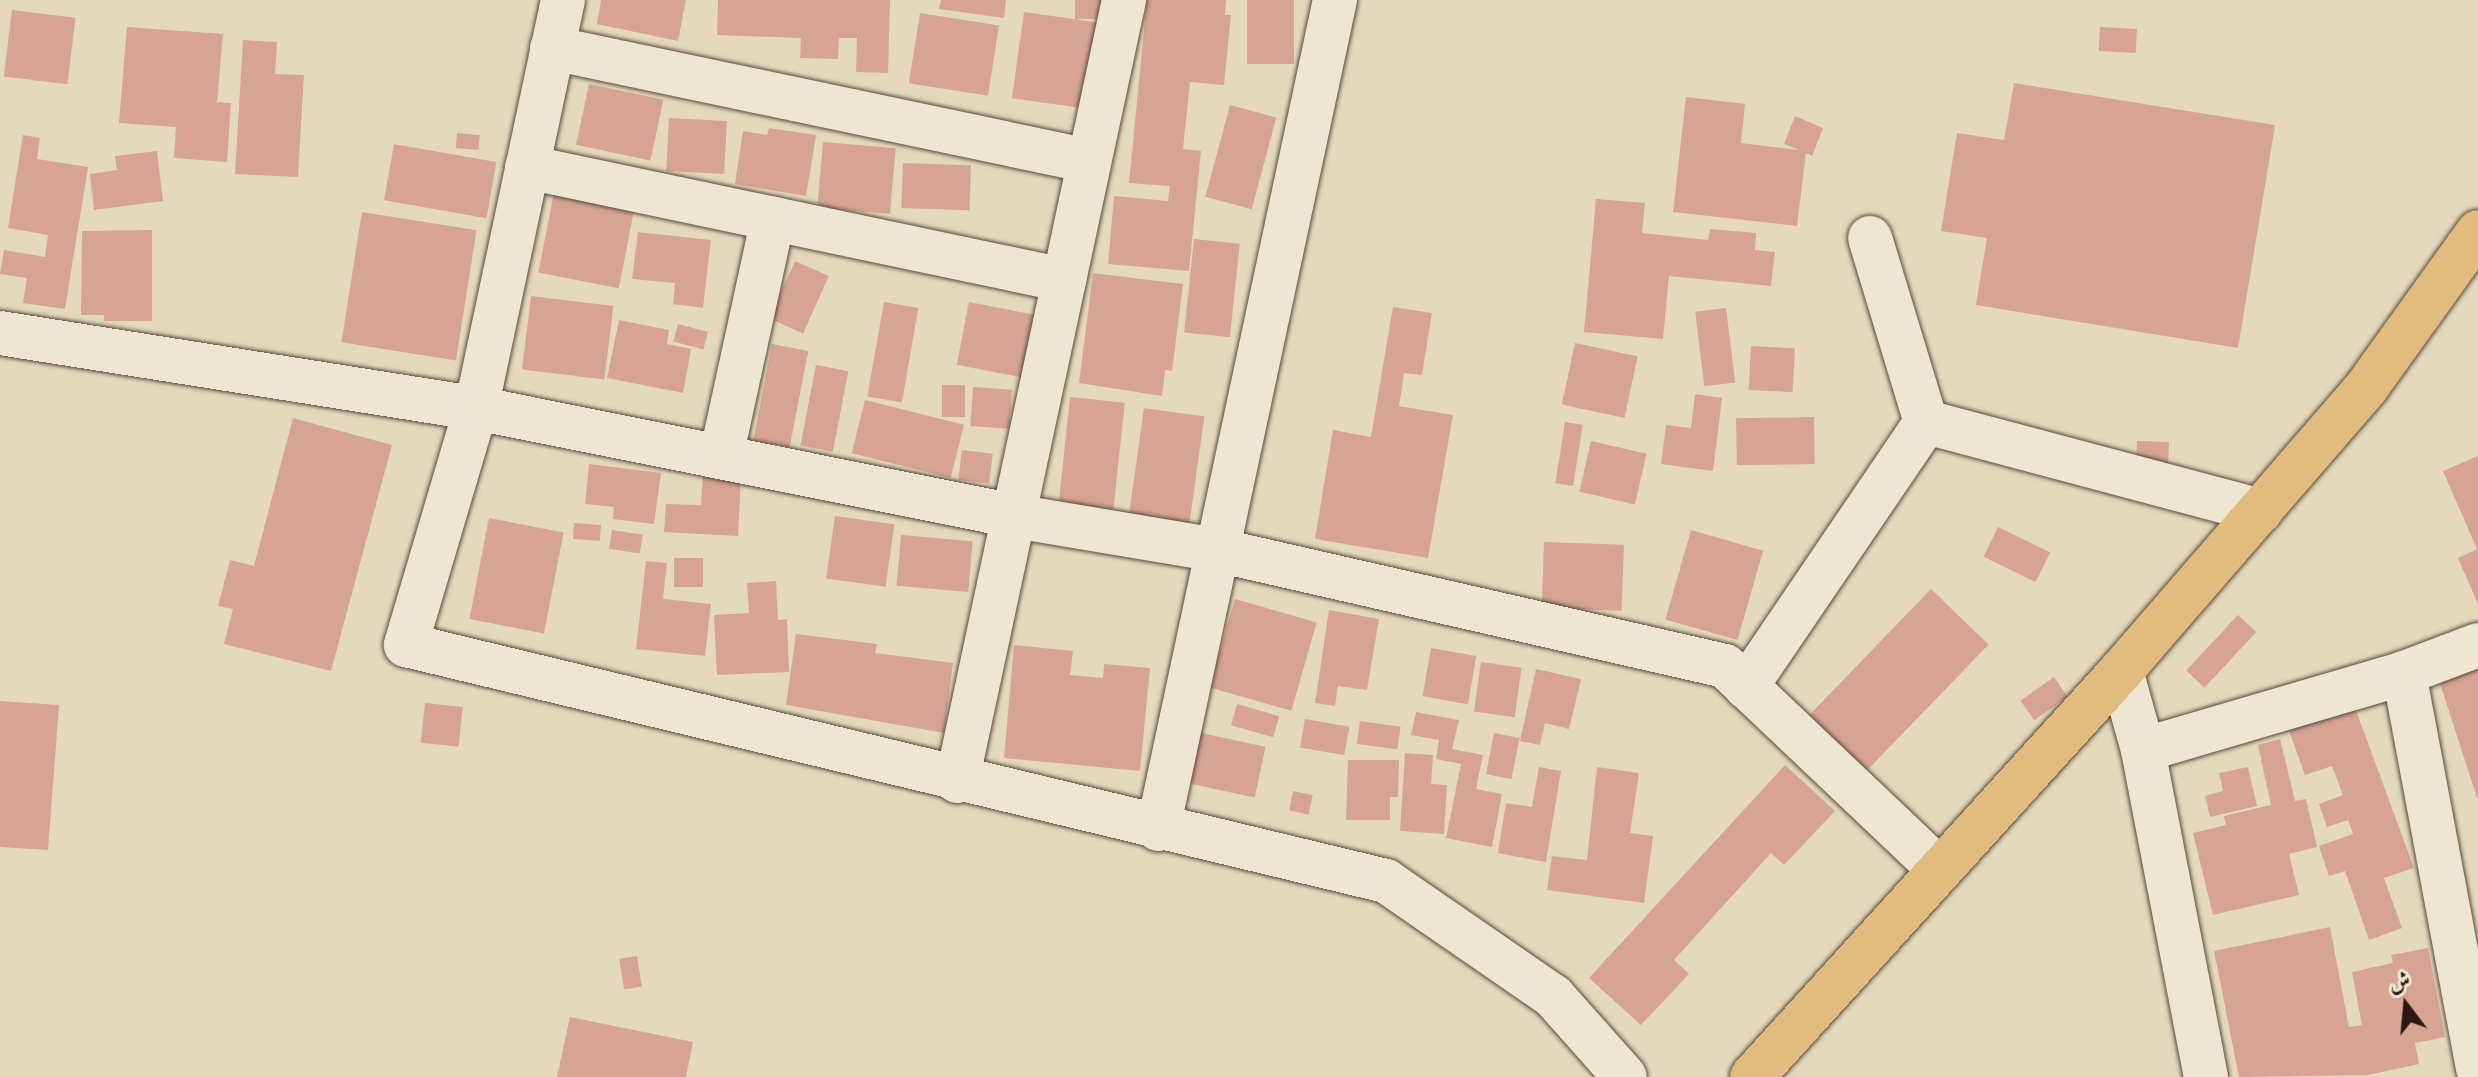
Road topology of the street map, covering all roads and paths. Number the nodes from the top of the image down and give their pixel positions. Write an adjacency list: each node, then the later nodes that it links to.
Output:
1 (563, 0): 4 (street)
2 (1124, 0): 5 (street)
3 (1335, 0): 17 (street)
4 (552, 48): 5 (street); 6 (street)
5 (1089, 161): 10 (street)
6 (527, 167): 7 (street); 12 (street)
7 (773, 219): 10 (street); 14 (street)
8 (2478, 232): 15 (main road)
9 (1870, 238): 13 (street)
10 (1064, 280): 16 (street)
11 (0, 333): 12 (street)
12 (476, 408): 14 (street); 23 (street)
13 (1926, 422): 15 (street); 21 (street)
14 (721, 457): 16 (street)
15 (2260, 511): 19 (main road)
16 (1014, 516): 17 (street); 23 (street)
17 (1217, 550): 21 (street); 24 (street)
18 (2478, 645): 20 (street)
19 (2121, 671): 22 (street); 25 (main road)
20 (2404, 673): 22 (street); 26 (street)
21 (1746, 687): 25 (street)
22 (2143, 750): 29 (street)
23 (957, 781): 24 (street)
24 (1158, 829): 27 (street)
25 (1938, 868): 28 (main road)
26 (2478, 1068)
27 (1625, 1077)
28 (1752, 1077)
29 (2206, 1077)

